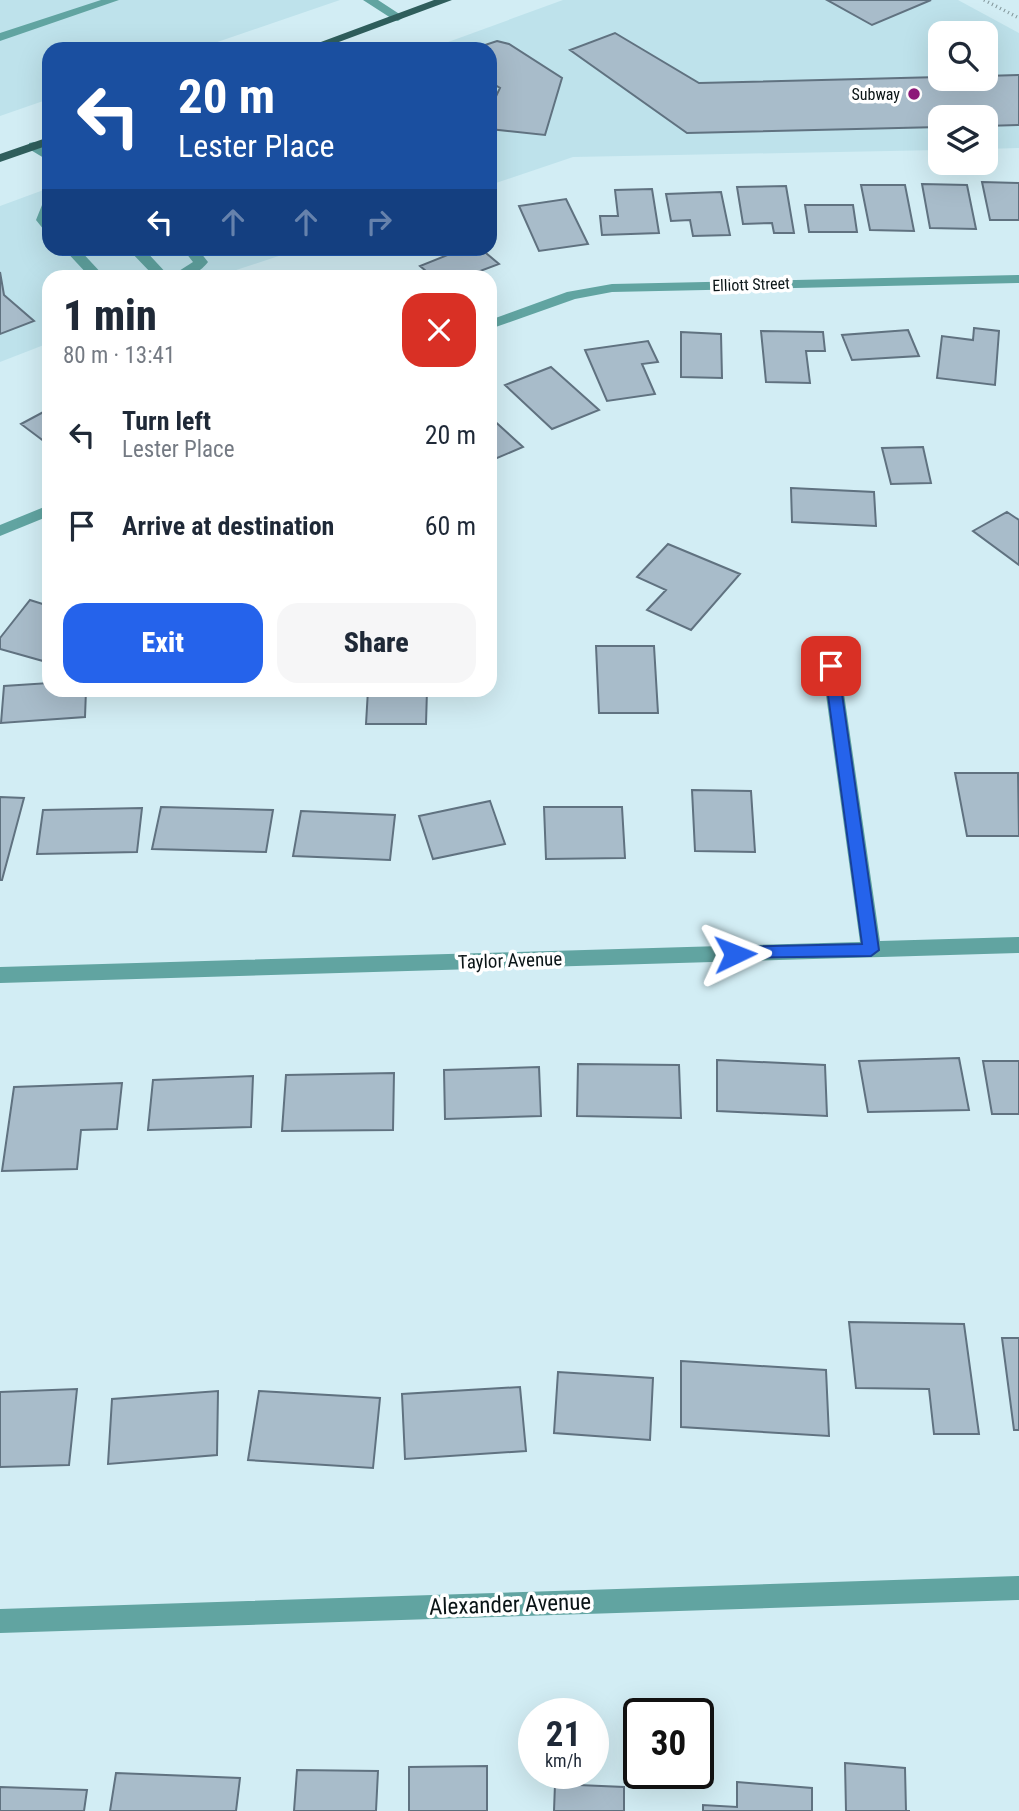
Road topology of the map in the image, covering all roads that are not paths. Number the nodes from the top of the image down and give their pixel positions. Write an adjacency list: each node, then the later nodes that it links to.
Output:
1 (113, 0): 5 (street)
2 (369, 0): 4 (street)
3 (446, 0): 4 (main road)
4 (398, 17): 6 (main road)
5 (0, 37)
6 (328, 42)
7 (42, 143): 8 (main road)
8 (34, 146): 9 (street); 10 (main road)
9 (42, 152)
10 (0, 158)
11 (78, 256): 14 (street)
12 (142, 256): 15 (street)
13 (196, 256): 16 (lane)
14 (91, 270)
15 (156, 270)
16 (194, 270)
17 (1019, 279): 18 (street, Elliott Street)
18 (497, 322)
19 (42, 513): 20 (street)
20 (0, 531)
21 (831, 666): 23 (street)
22 (1019, 945): 23 (street, Taylor Avenue)
23 (871, 950): 24 (street, Taylor Avenue)
24 (0, 975)
25 (1019, 1588): 26 (street, Alexander Avenue)
26 (0, 1621)

